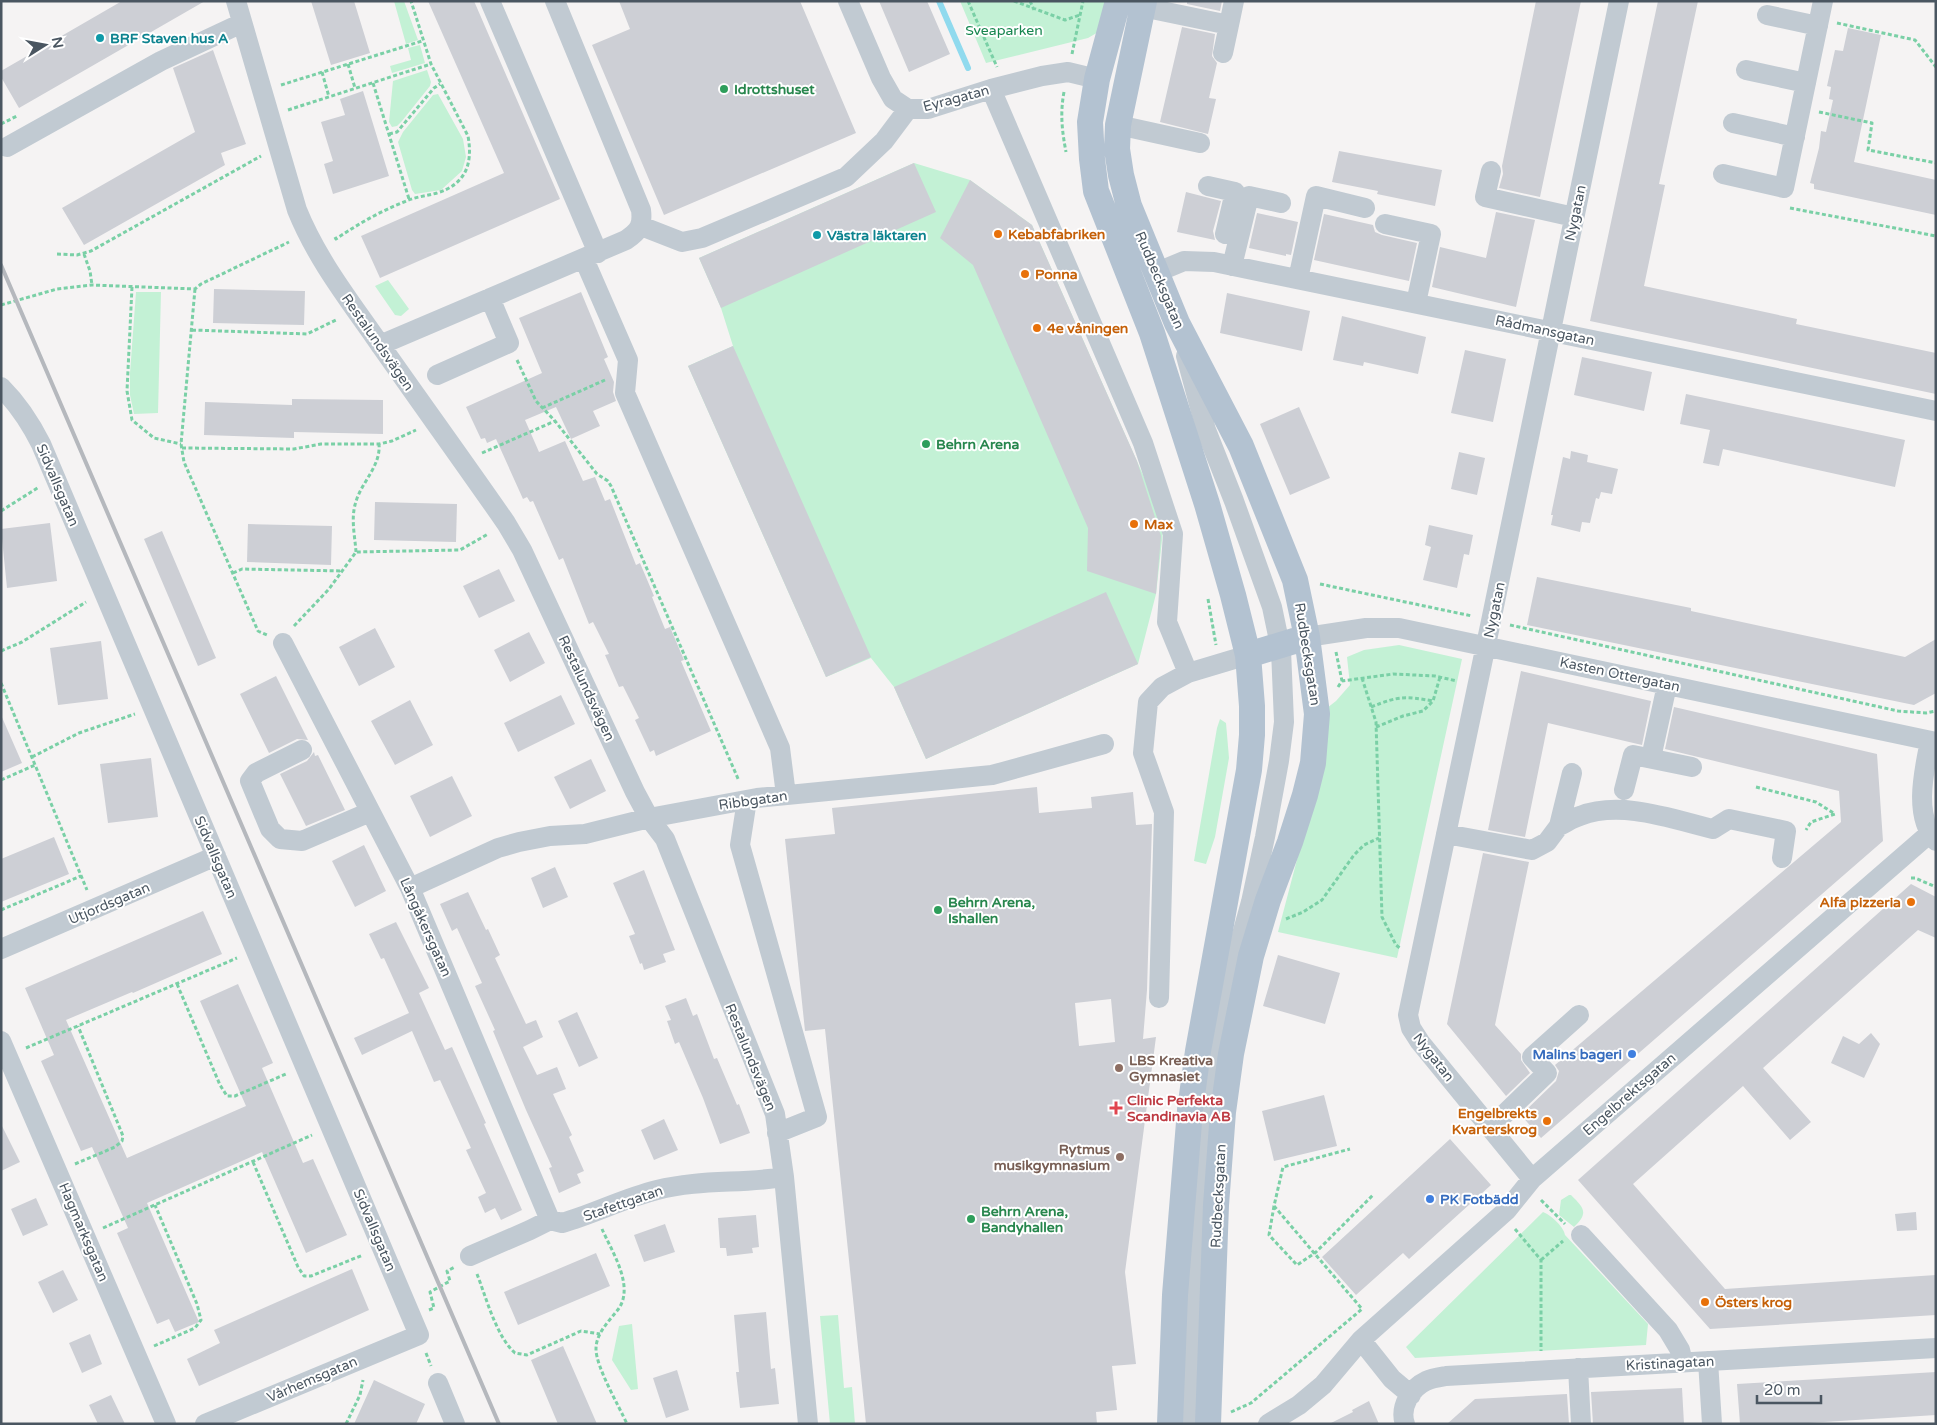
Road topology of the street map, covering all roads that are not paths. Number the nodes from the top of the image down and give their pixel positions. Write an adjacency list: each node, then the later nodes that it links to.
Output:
1 (490, 1): 30 (street)
2 (555, 1): 29 (street)
3 (848, 1): 16 (street, Eyragatan)
4 (1234, 1): 10 (street)
5 (1619, 1): 27 (street, Nygatan)
6 (1134, 3): 10 (street); 13 (main road, Rudbecksgatan); 18 (main road, Rudbecksgatan)
7 (240, 7): 21 (street); 39 (street, Restalundsvägen)
8 (1766, 15): 9 (street)
9 (1820, 15): 14 (street)
10 (1229, 25): 11 (street)
11 (1223, 53)
12 (1746, 70): 14 (street)
13 (1096, 79): 15 (street, Eyragatan); 38 (main road, Rudbecksgatan)
14 (1806, 83): 19 (street)
15 (998, 87): 16 (street, Eyragatan); 49 (street)
16 (908, 109): 29 (street)
17 (1733, 124): 19 (street)
18 (1118, 125): 20 (street); 32 (main road, Rudbecksgatan)
19 (1795, 137): 23 (street)
20 (1200, 143)
21 (8, 148)
22 (1491, 171): 27 (street)
23 (1723, 174)
24 (1208, 186): 31 (street)
25 (1281, 203): 31 (street)
26 (1365, 208): 33 (street)
27 (1574, 217): 37 (street, Nygatan)
28 (1385, 224): 35 (street)
29 (642, 226): 30 (street)
30 (591, 256): 34 (street); 58 (street)
31 (1225, 265): 32 (street, Rådmansgatan); 33 (street, Rådmansgatan)
32 (1155, 272): 36 (main road, Rudbecksgatan)
33 (1298, 279): 35 (street, Rådmansgatan)
34 (490, 298): 39 (street); 40 (street)
35 (1416, 303): 37 (street, Rådmansgatan)
36 (1177, 323): 43 (street); 44 (main road, Rudbecksgatan)
37 (1551, 331): 42 (street, Rådmansgatan); 47 (street, Nygatan)
38 (1152, 333): 43 (street); 48 (main road, Rudbecksgatan)
39 (380, 345): 61 (street, Restalundsvägen)
40 (437, 375)
41 (1, 387): 65 (street, Sidvallsgatan)
42 (1936, 411)
43 (1206, 430): 46 (street)
44 (1308, 637): 46 (main road); 47 (street, Kasten Ottergatan); 87 (main road, Rudbecksgatan)
45 (283, 643): 60 (street, Långåkersgatan)
46 (1280, 645): 48 (main road); 93 (street)
47 (1486, 646): 50 (street, Kasten Ottergatan); 63 (street, Nygatan)
48 (1248, 655): 49 (street); 92 (main road, Rudbecksgatan)
49 (1188, 673): 69 (street)
50 (1667, 684): 51 (street, Kasten Ottergatan); 54 (street)
51 (1934, 740): 64 (street, Engelbrektsgatan)
52 (1104, 744): 58 (street, Ribbgatan)
53 (302, 750): 60 (street)
54 (1650, 758): 55 (street); 57 (street)
55 (1692, 767)
56 (1572, 773): 62 (street)
57 (1624, 790)
58 (786, 795): 59 (street, Ribbgatan)
59 (747, 800): 61 (street, Ribbgatan); 73 (street)
60 (370, 812): 67 (street, Långåkersgatan)
61 (649, 818): 67 (street, Ribbgatan); 73 (street, Restalundsvägen)
62 (1559, 826): 63 (street); 66 (street)
63 (1446, 834): 72 (street, Nygatan)
64 (1932, 838): 75 (street, Engelbrektsgatan)
65 (216, 856): 68 (street, Utjordsgatan); 79 (street, Sidvallsgatan)
66 (1782, 858)
67 (410, 888): 76 (street, Långåkersgatan)
68 (1, 949)
69 (1159, 998)
70 (1578, 1015): 72 (street)
71 (5, 1048): 88 (street, Hagmarksgatan)
72 (1490, 1128): 75 (street, Nygatan)
73 (777, 1133): 74 (street, Restalundsvägen)
74 (784, 1177): 76 (street, Stafettgatan); 91 (street, Restalundsvägen)
75 (1532, 1179): 80 (street, Engelbrektsgatan)
76 (550, 1220): 78 (street, Stafettgatan)
77 (1577, 1233): 83 (street)
78 (470, 1256)
79 (419, 1335): 89 (street, Vårhemsgatan)
80 (1361, 1340): 86 (street); 94 (street, Engelbrektsgatan)
81 (1936, 1348): 82 (street, Kristinagatan)
82 (1708, 1361): 83 (street, Kristinagatan); 97 (street)
83 (1683, 1362): 84 (street, Kristinagatan)
84 (1578, 1368): 86 (street, Kristinagatan); 96 (street)
85 (438, 1383): 90 (street)
86 (1411, 1395): 95 (street)
87 (1218, 1421)
88 (166, 1424)
89 (205, 1424)
90 (455, 1424)
91 (808, 1424)
92 (1170, 1424)
93 (1188, 1424)
94 (1268, 1424)
95 (1405, 1424)
96 (1581, 1424)
97 (1712, 1424)

